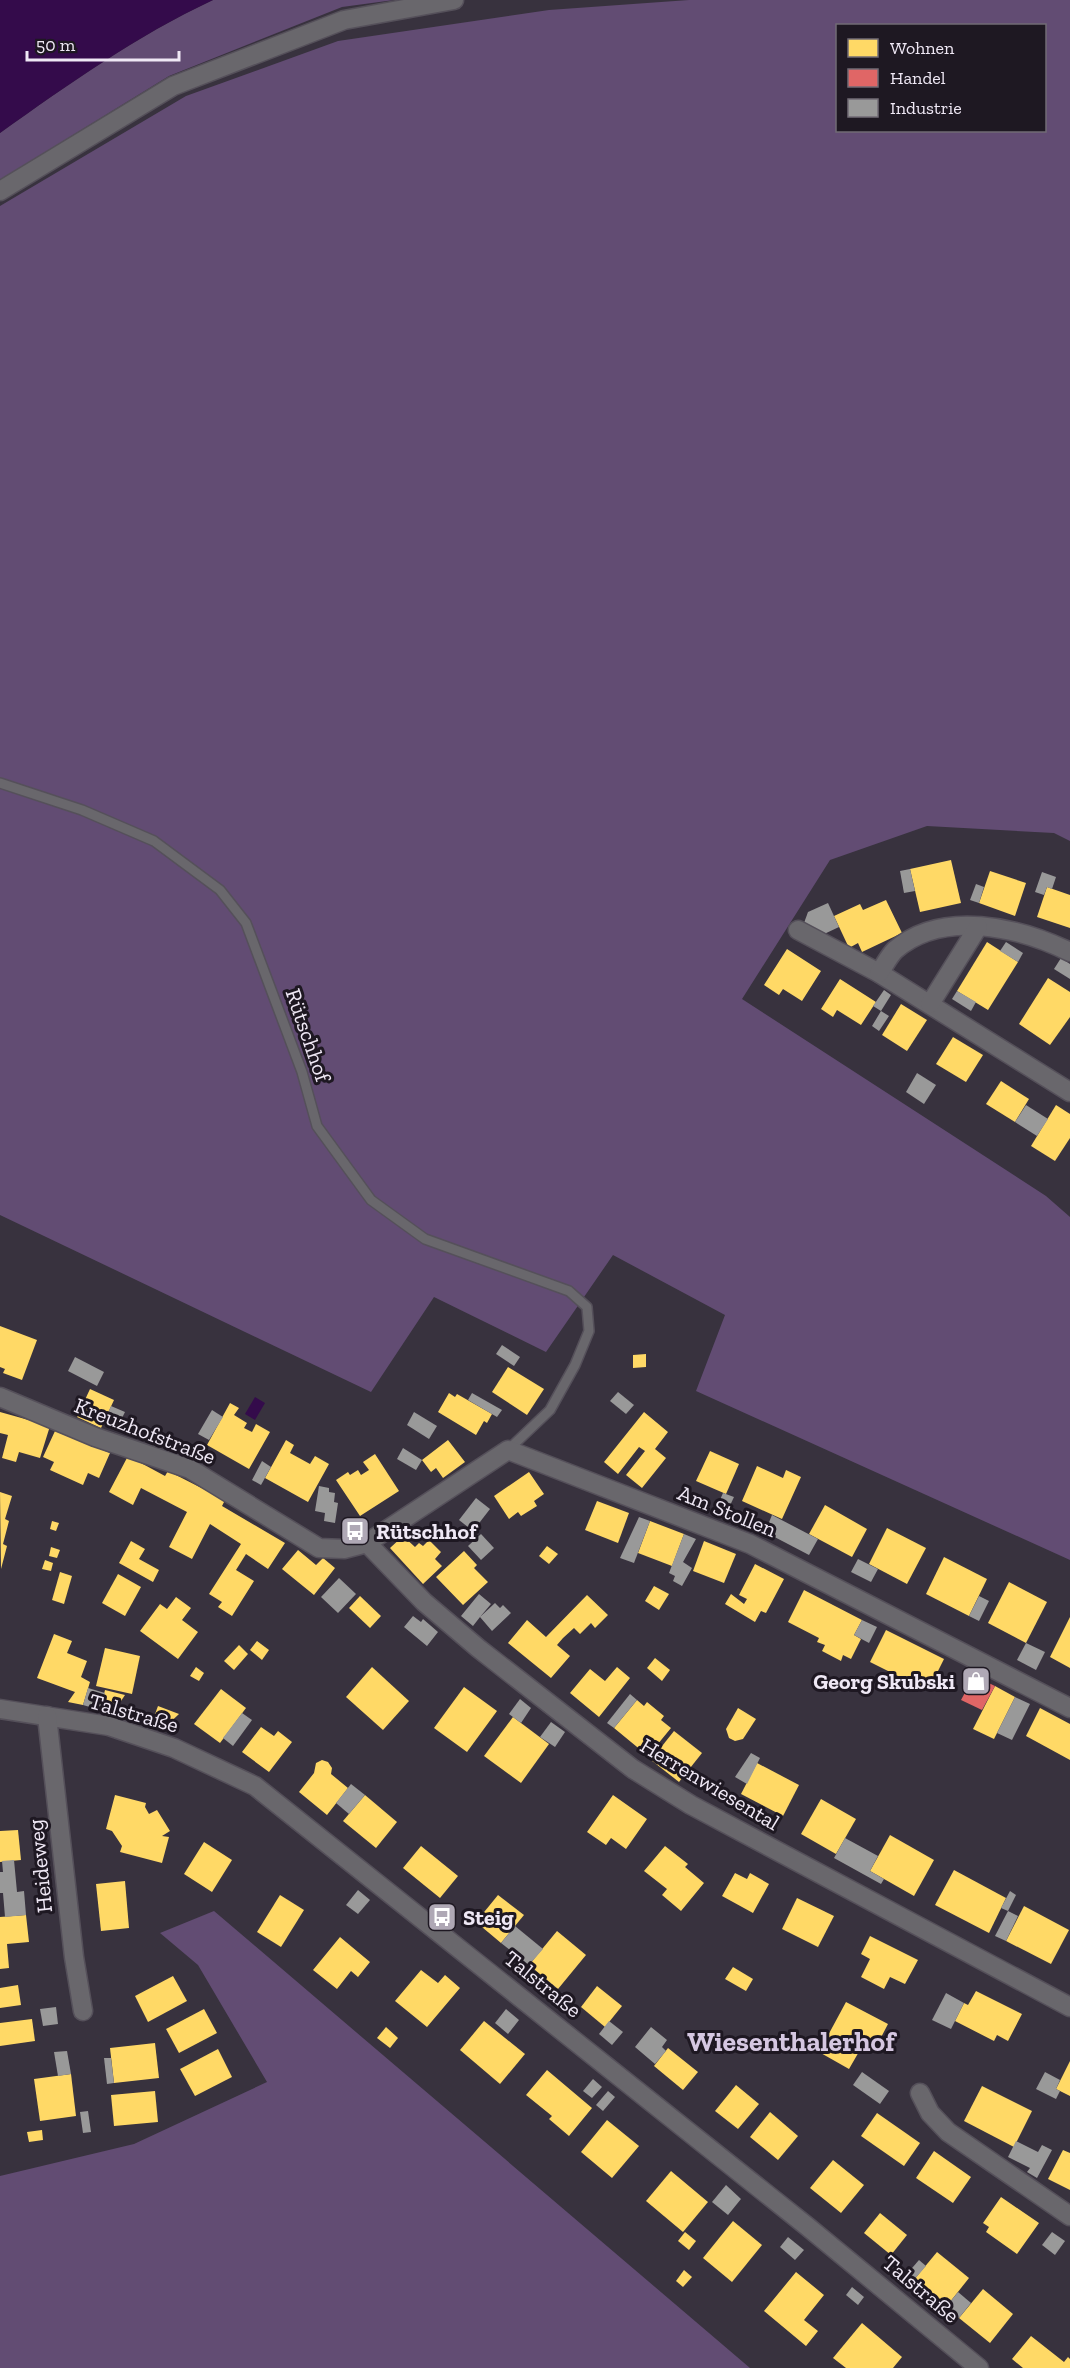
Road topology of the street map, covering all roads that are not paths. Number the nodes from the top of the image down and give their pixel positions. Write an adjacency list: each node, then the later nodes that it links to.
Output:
1 (454, 0): 2 (street)
2 (0, 191)
3 (0, 783): 11 (lane, Rütschhof)
4 (978, 927): 6 (street); 7 (street); 8 (street)
5 (798, 930): 7 (street)
6 (1070, 952)
7 (879, 973): 8 (street)
8 (930, 1004): 9 (street)
9 (1070, 1092)
10 (0, 1397): 12 (street, Kreuzhofstraße)
11 (508, 1450): 12 (street); 13 (street, Am Stollen)
12 (367, 1543): 16 (street, Herrenwiesental)
13 (1070, 1708)
14 (0, 1709): 15 (street, Talstraße)
15 (47, 1716): 17 (street, Heideweg); 20 (street, Talstraße)
16 (1070, 2007)
17 (83, 2011)
18 (920, 2093): 19 (street)
19 (1070, 2216)
20 (979, 2368)

